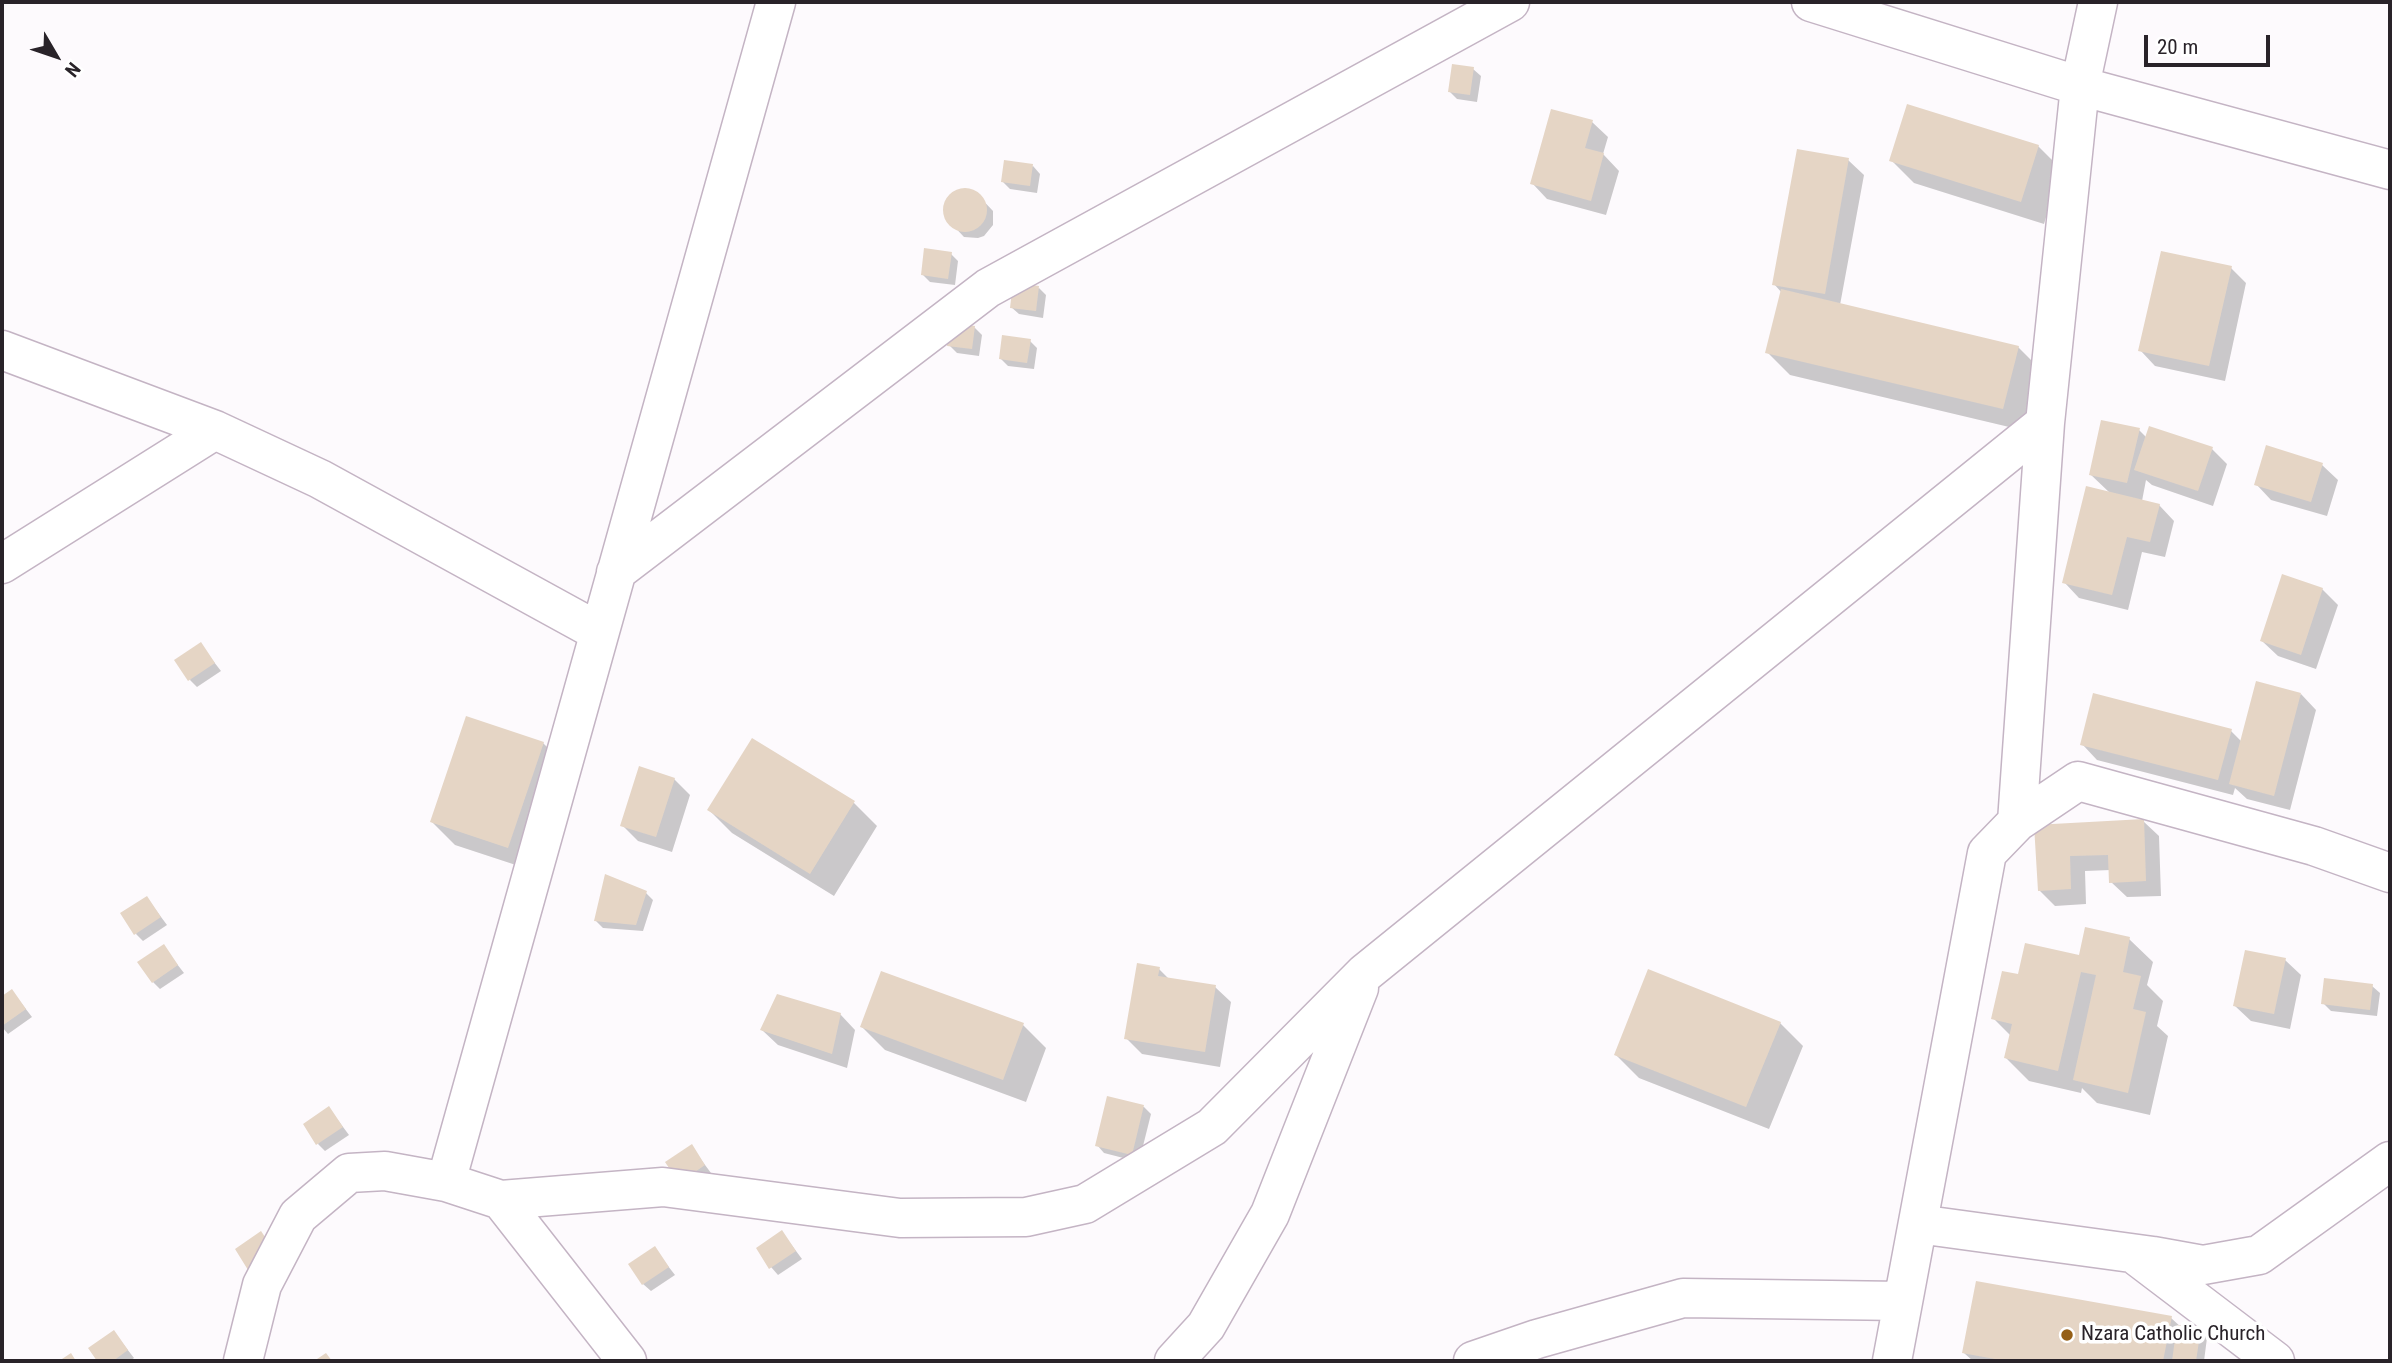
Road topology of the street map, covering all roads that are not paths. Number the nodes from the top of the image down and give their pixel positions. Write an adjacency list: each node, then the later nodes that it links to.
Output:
1 (776, 2): 11 (street)
2 (1510, 2): 11 (street)
3 (1811, 2): 5 (street)
4 (2098, 2): 5 (street)
5 (2080, 86): 6 (street); 8 (street)
6 (2390, 170)
7 (2, 350): 9 (street)
8 (2045, 423): 13 (street); 15 (street)
9 (215, 430): 10 (street); 12 (street)
10 (2, 564)
11 (616, 572): 12 (street)
12 (599, 632): 17 (street)
13 (2017, 822): 14 (street); 19 (street)
14 (2390, 873)
15 (1365, 974): 18 (street); 24 (street)
16 (2390, 1161): 20 (street)
17 (446, 1182): 18 (street); 22 (street)
18 (500, 1200): 23 (street)
19 (1918, 1224): 20 (street); 21 (street)
20 (2133, 1254): 27 (street)
21 (1903, 1301): 25 (street); 26 (street)
22 (243, 1361)
23 (626, 1361)
24 (1174, 1361)
25 (1473, 1361)
26 (1892, 1361)
27 (2275, 1361)

